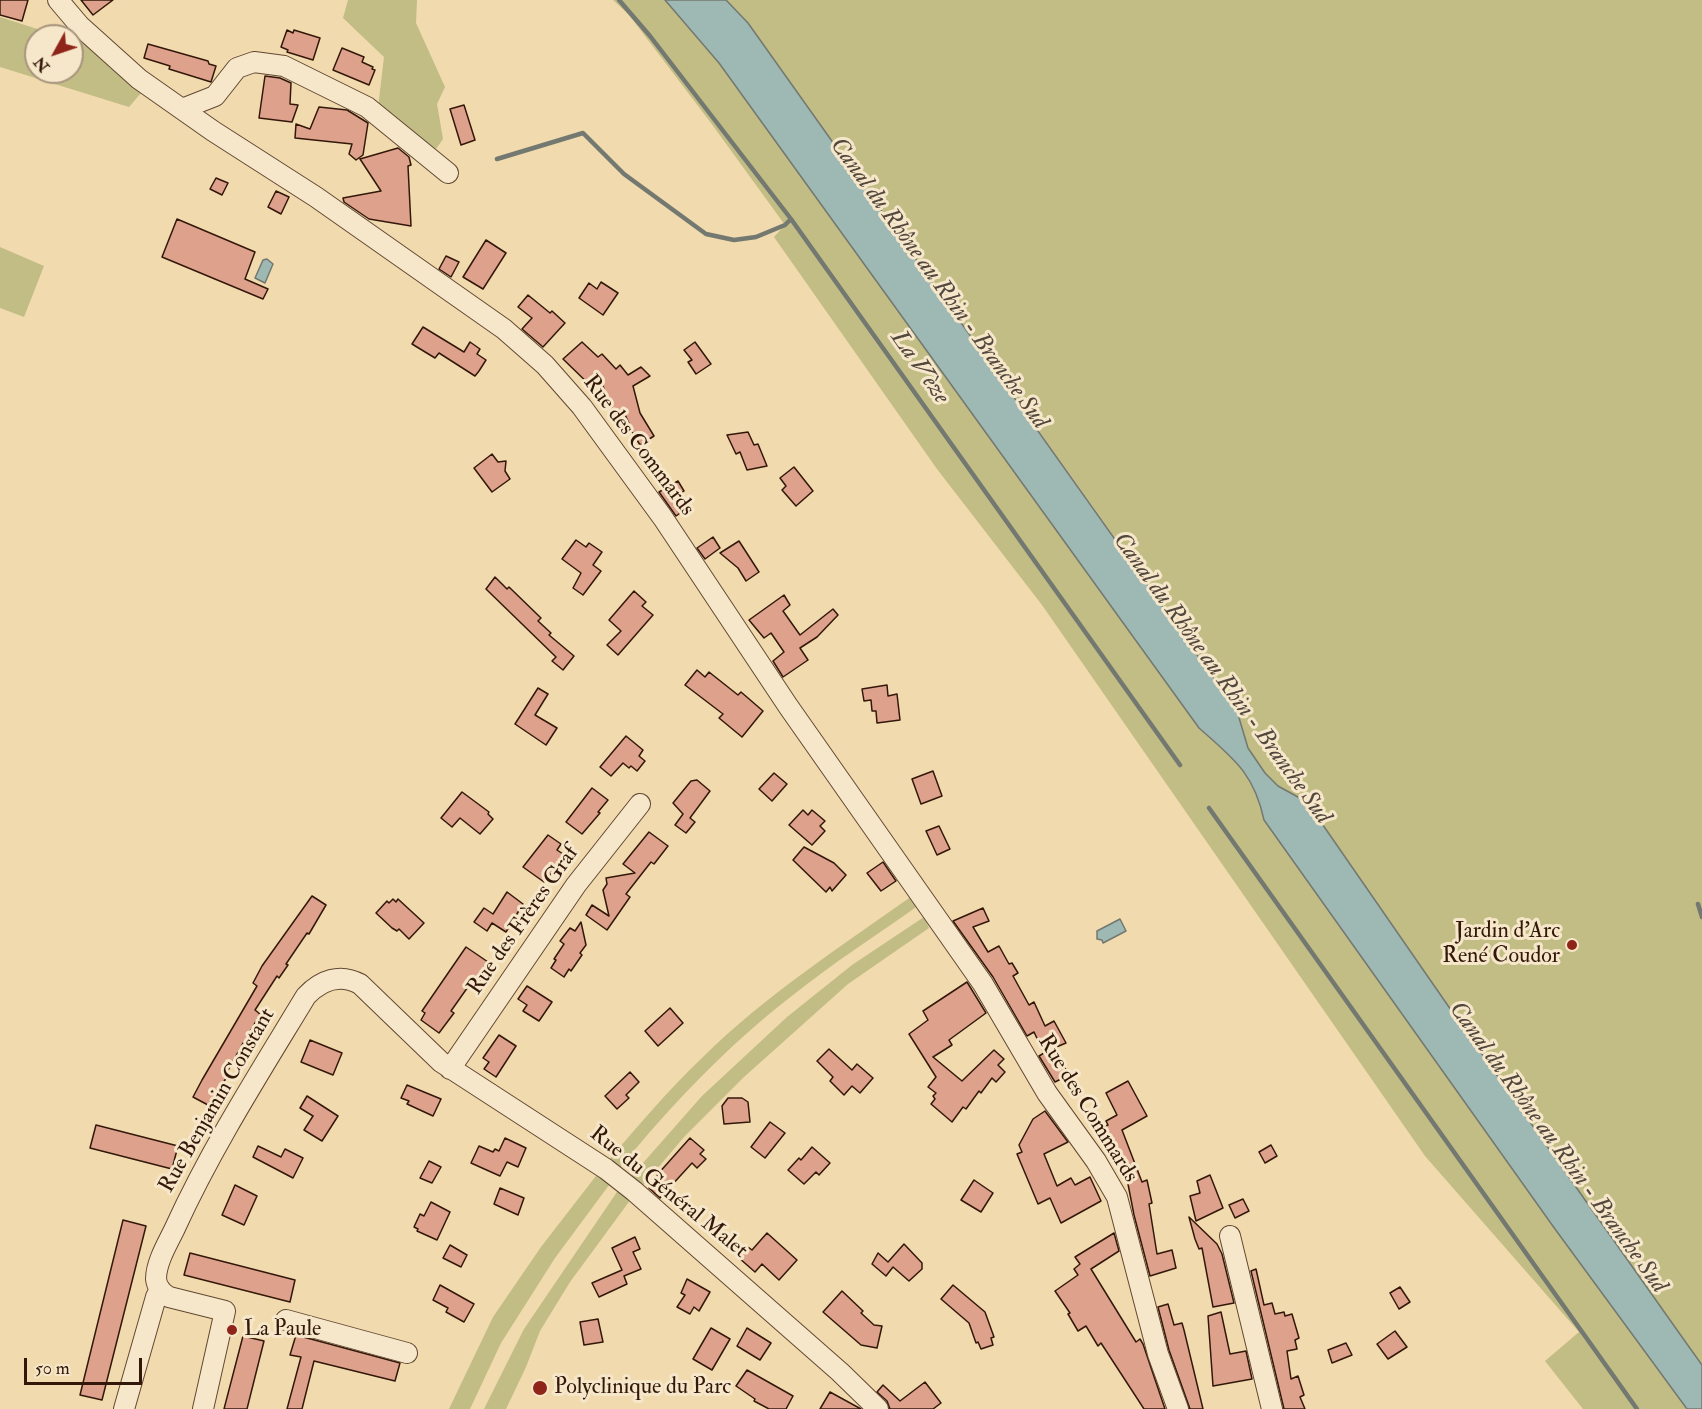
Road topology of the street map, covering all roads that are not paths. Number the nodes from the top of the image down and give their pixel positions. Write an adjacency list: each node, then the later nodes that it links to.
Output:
1 (58, 0): 3 (street, Rue des Commards)
2 (215, 96): 3 (street); 4 (street); 5 (street)
3 (182, 109): 4 (street, Rue des Commards)
4 (213, 131): 16 (street, Rue des Commards)
5 (448, 173)
6 (640, 804): 8 (street, Rue des Frères Graf)
7 (360, 984): 8 (street, Rue du Général Malet); 10 (street, Rue Benjamin Constant)
8 (450, 1069): 15 (street, Rue du Général Malet)
9 (1230, 1236): 17 (street)
10 (160, 1289): 13 (street, Rue Benjamin Constant); 14 (street)
11 (286, 1320): 12 (street)
12 (407, 1353)
13 (124, 1409)
14 (203, 1409)
15 (878, 1409)
16 (1178, 1409)
17 (1272, 1409)

